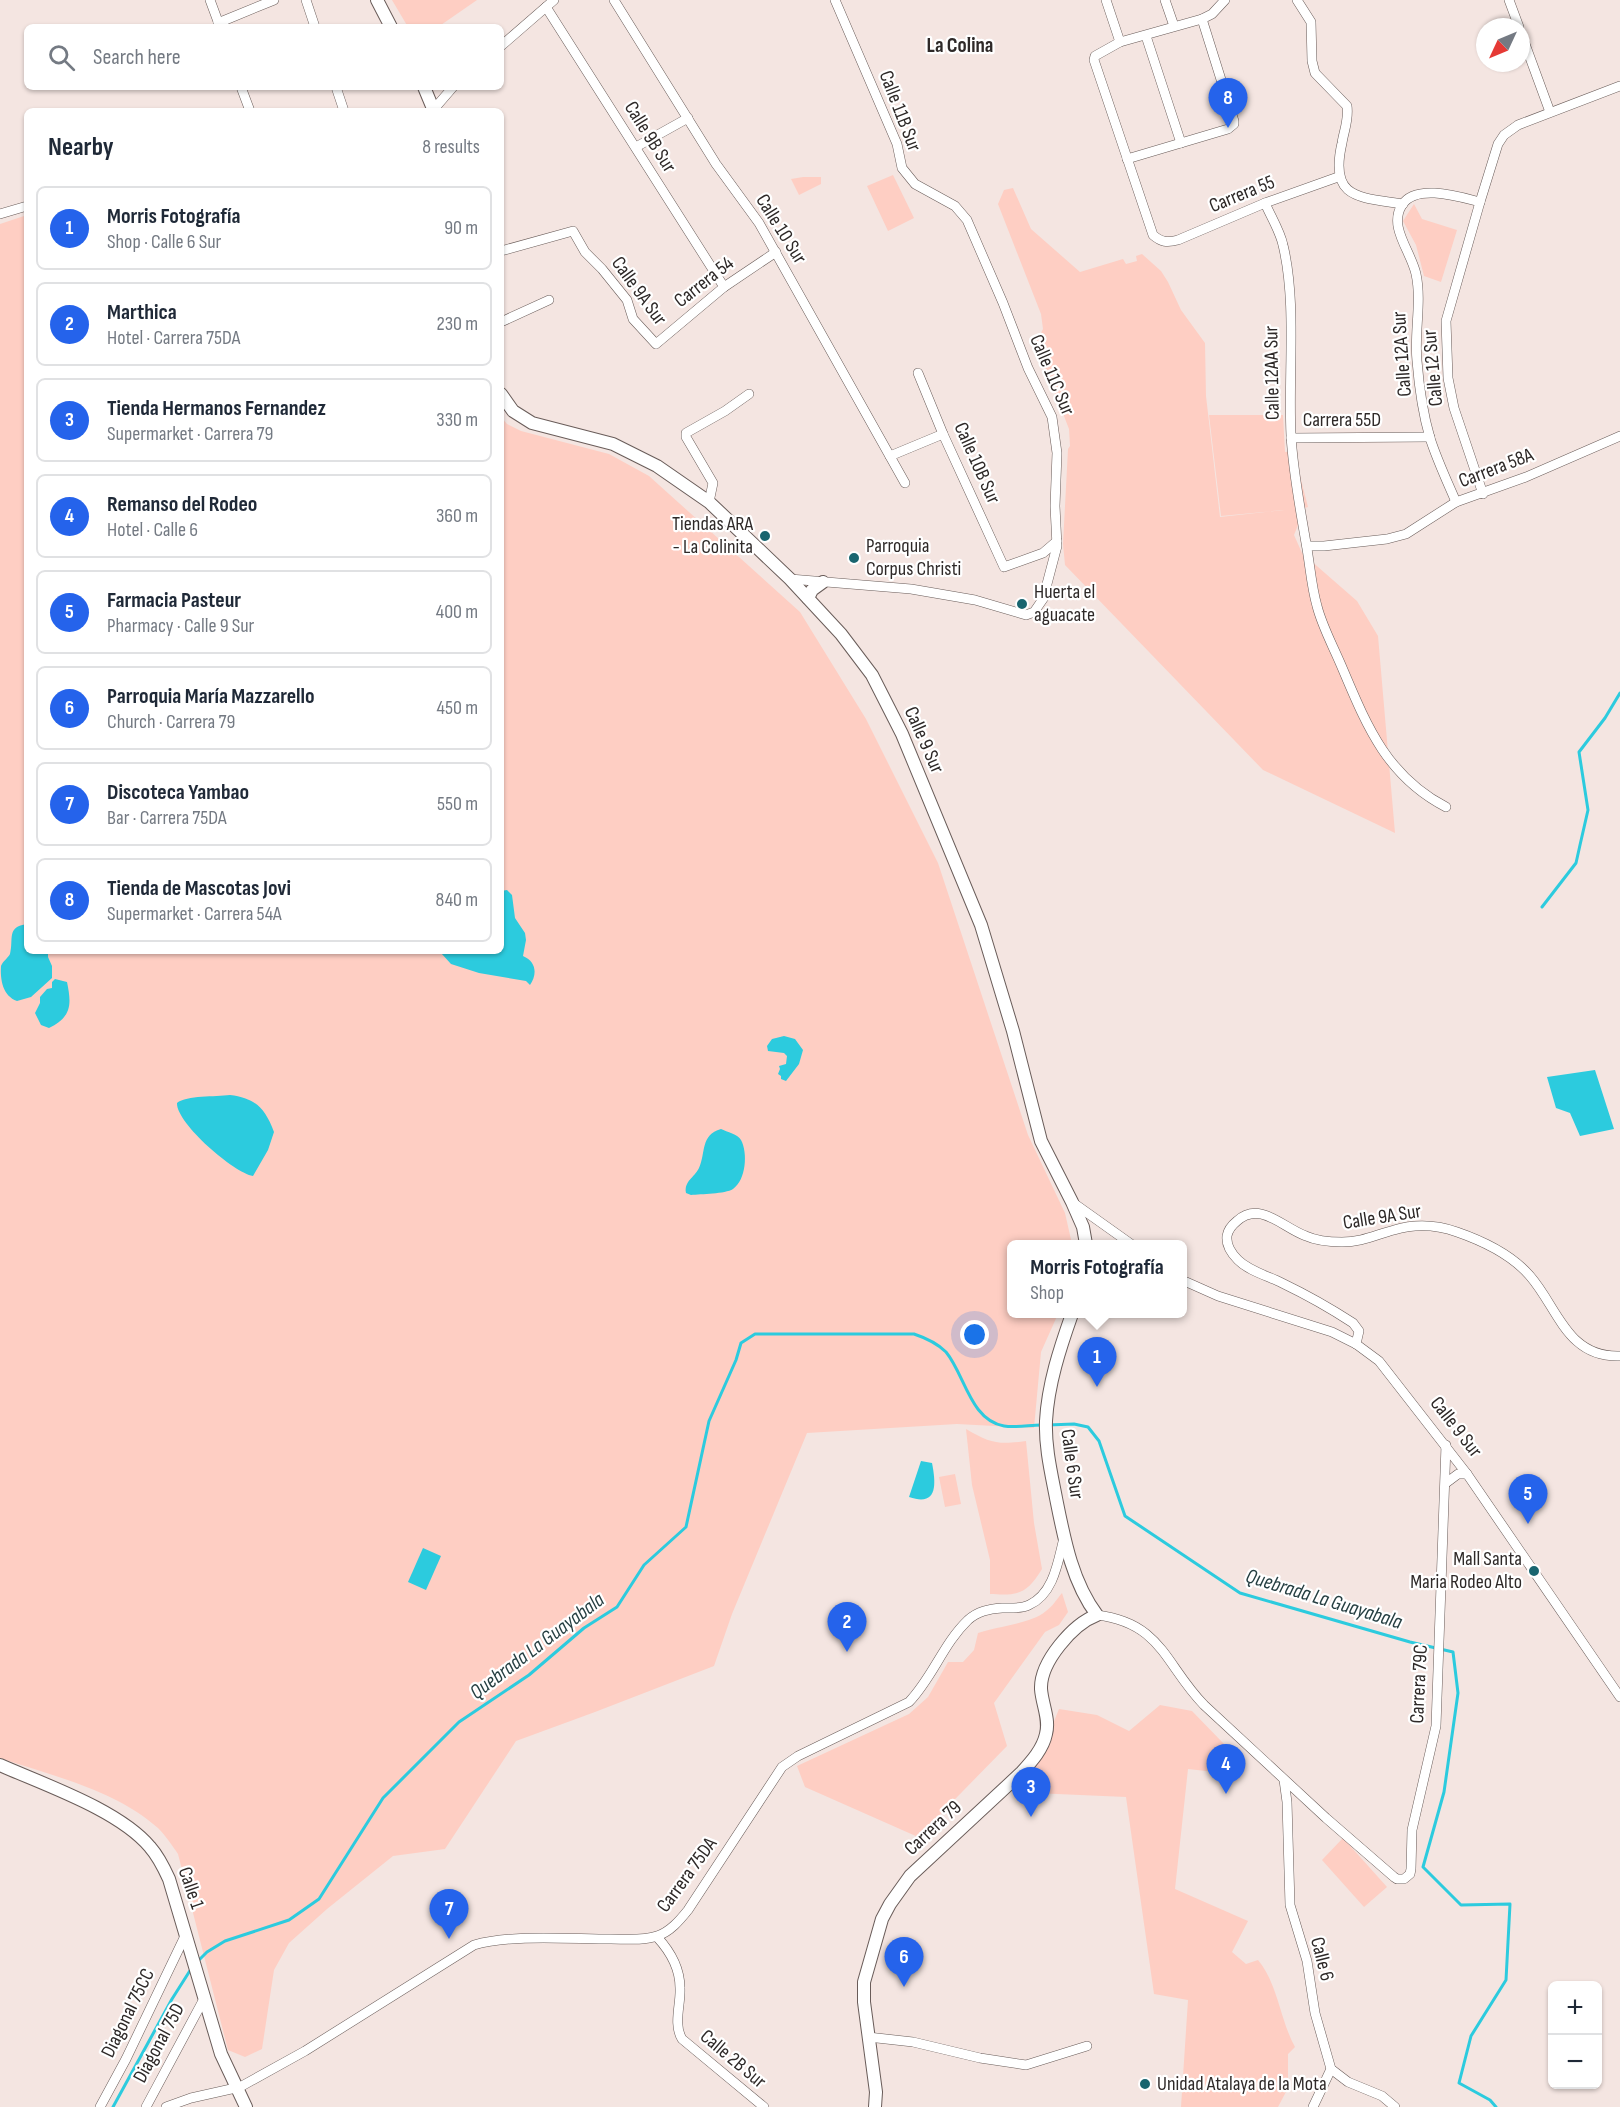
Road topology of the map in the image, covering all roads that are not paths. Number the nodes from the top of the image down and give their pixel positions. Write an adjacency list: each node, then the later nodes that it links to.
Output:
1 (210, 0): 15 (street)
2 (274, 0): 16 (street)
3 (306, 0): 17 (street)
4 (377, 0): 18 (main road)
5 (614, 0): 34 (street, Calle 10 Sur)
6 (835, 0): 43 (street, Calle 11B Sur)
7 (1106, 0): 21 (street)
8 (1165, 0): 19 (street)
9 (1225, 0): 14 (street)
10 (1297, 0): 38 (street)
11 (1509, 0): 13 (street)
12 (550, 3): 22 (street); 36 (street, Calle 9B Sur)
13 (1516, 18)
14 (1202, 19): 19 (street); 35 (street)
15 (219, 24)
16 (221, 24)
17 (314, 24)
18 (389, 24)
19 (1174, 26): 20 (street)
20 (1146, 36): 21 (street); 35 (street)
21 (1120, 42): 37 (street)
22 (504, 43)
23 (1530, 58): 33 (street)
24 (1620, 86): 33 (street, Calle 12 Sur)
25 (242, 90): 29 (street)
26 (337, 90): 30 (street)
27 (425, 90): 31 (main road)
28 (451, 90): 32 (street)
29 (249, 108)
30 (340, 108)
31 (433, 108)
32 (436, 108)
33 (1550, 112): 39 (street, Calle 12 Sur)
34 (688, 118): 36 (street); 46 (street, Calle 10 Sur)
35 (1181, 143): 37 (street)
36 (636, 147): 47 (street, Calle 9B Sur)
37 (1127, 159): 40 (street, Carrera 55)
38 (1338, 177): 40 (street, Carrera 55); 41 (street)
39 (1480, 202): 41 (street); 60 (street, Calle 12 Sur)
40 (1265, 203): 57 (street, Calle 12AA Sur)
41 (1402, 204): 56 (street, Calle 12A Sur)
42 (24, 207): 44 (street)
43 (959, 210): 63 (street, Calle 11C Sur)
44 (0, 214)
45 (504, 250): 50 (street, Calle 9A Sur)
46 (776, 252): 47 (street, Carrera 54); 58 (street, Calle 10 Sur)
47 (724, 287): 50 (street, Carrera 54)
48 (549, 300): 49 (street)
49 (504, 321)
50 (656, 344)
51 (918, 374): 54 (street, Calle 10B Sur)
52 (749, 394): 61 (street)
53 (504, 398): 61 (main road, Calle 9 Sur)
54 (943, 434): 58 (street); 65 (street, Calle 10B Sur)
55 (1620, 436): 60 (street, Carrera 58A)
56 (1430, 437): 57 (street, Carrera 55D); 62 (street, Calle 12A Sur)
57 (1291, 438): 64 (street, Calle 12AA Sur)
58 (890, 456): 59 (street, Calle 10 Sur)
59 (905, 483)
60 (1483, 494): 62 (street, Carrera 58A)
61 (709, 502): 67 (main road, Calle 9 Sur)
62 (1456, 502): 64 (street, Carrera 58A)
63 (1057, 541): 65 (street); 66 (street, Calle 11C Sur)
64 (1307, 546): 70 (street, Calle 12AA Sur)
65 (1042, 553): 66 (street)
66 (1055, 554): 68 (street, Calle 11C Sur)
67 (790, 579): 68 (street); 69 (main road, Calle 9 Sur)
68 (823, 582): 69 (main road)
69 (808, 598): 71 (main road, Calle 9 Sur)
70 (1446, 807)
71 (1072, 1202): 72 (main road); 73 (street, Calle 9 Sur)
72 (1085, 1240)
73 (1124, 1240)
74 (1187, 1282): 76 (street, Calle 9 Sur)
75 (1071, 1318): 81 (main road, Calle 6 Sur)
76 (1356, 1344): 77 (street, Calle 9A Sur); 78 (street, Calle 9 Sur)
77 (1620, 1356)
78 (1446, 1445): 79 (street, Calle 9 Sur); 80 (street, Carrera 79C)
79 (1467, 1474): 80 (street); 83 (street, Calle 9 Sur)
80 (1446, 1483): 85 (street, Carrera 79C)
81 (1064, 1537): 82 (main road, Calle 6 Sur); 87 (street, Carrera 75DA)
82 (1097, 1615): 85 (street); 89 (main road, Carrera 79)
83 (1620, 1697)
84 (0, 1765): 86 (main road, Calle 1)
85 (1284, 1780): 91 (street, Calle 6)
86 (186, 1934): 88 (main road, Calle 1); 93 (street, Diagonal 75CC)
87 (657, 1937): 92 (street, Carrera 75DA); 97 (street, Calle 2B Sur)
88 (205, 1997): 92 (main road, Calle 1); 94 (street, Diagonal 75D)
89 (868, 2037): 90 (street); 98 (main road, Carrera 79)
90 (1088, 2046)
91 (1331, 2069): 99 (street); 100 (street)
92 (236, 2088): 95 (street, Carrera 75DA); 96 (main road, Calle 1)
93 (100, 2107)
94 (146, 2107)
95 (166, 2107)
96 (246, 2107)
97 (764, 2107)
98 (874, 2107)
99 (1313, 2107)
100 (1395, 2107)

